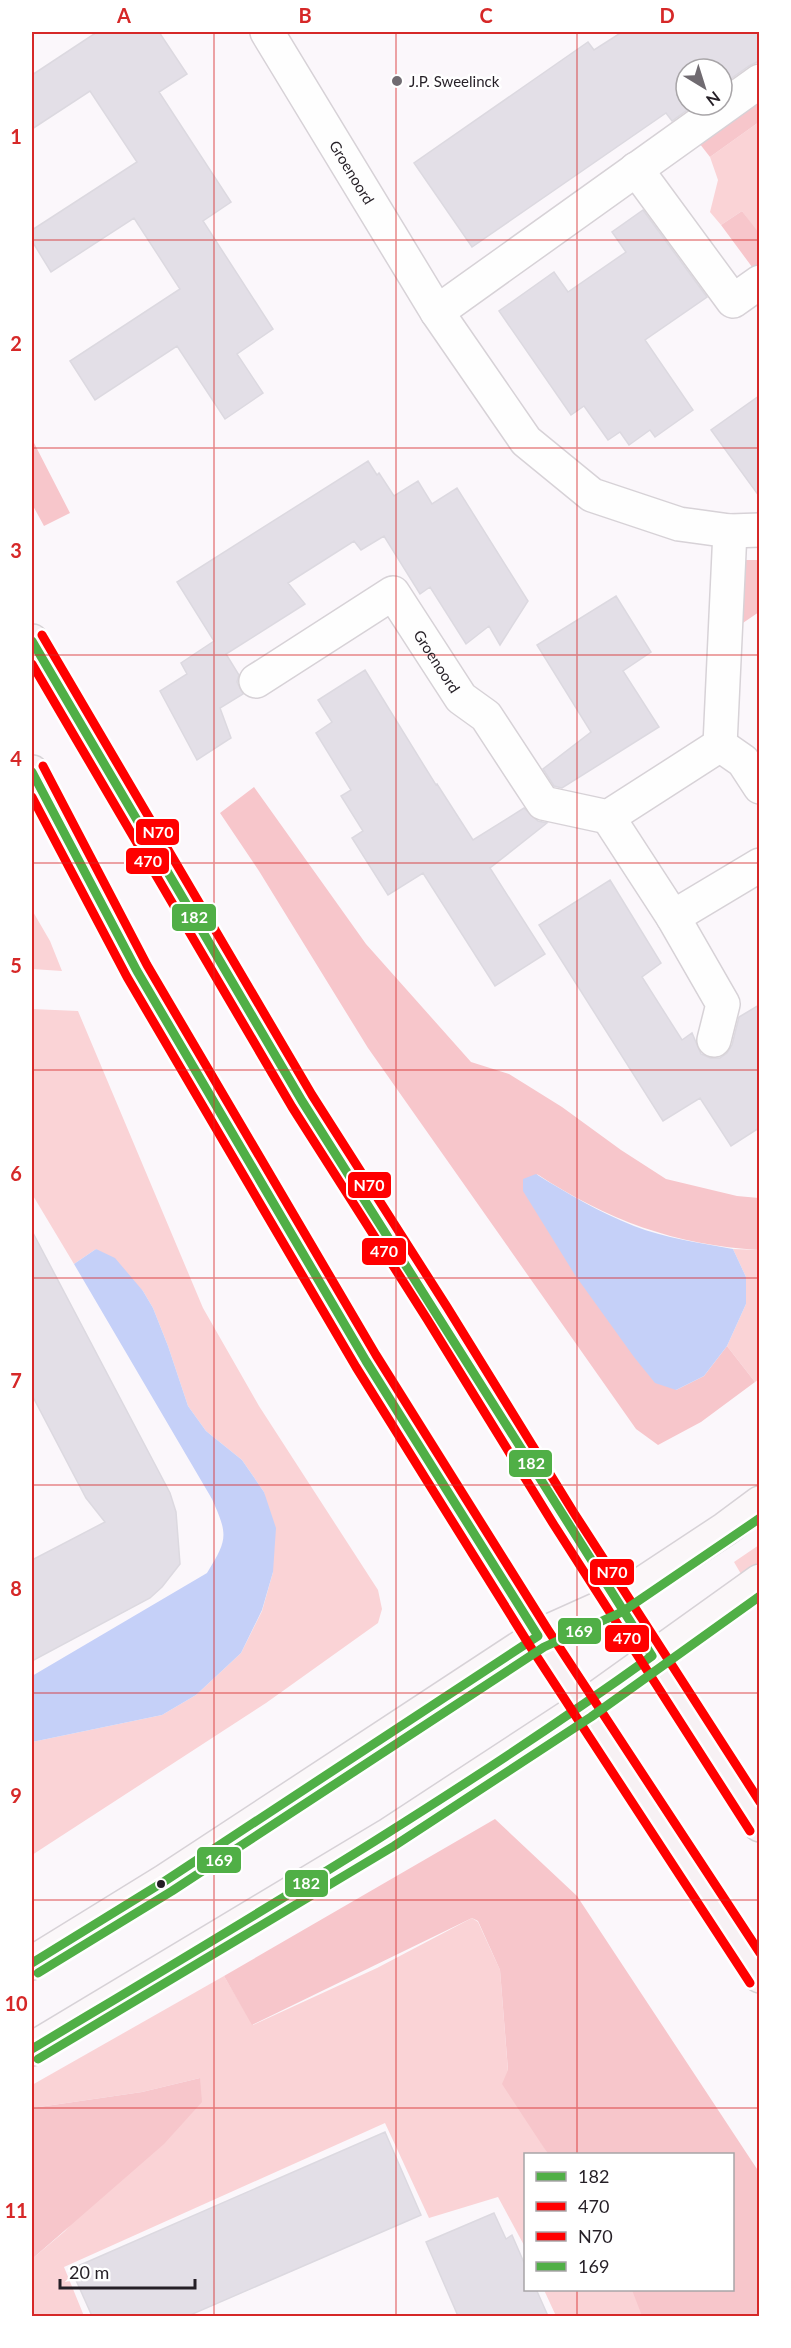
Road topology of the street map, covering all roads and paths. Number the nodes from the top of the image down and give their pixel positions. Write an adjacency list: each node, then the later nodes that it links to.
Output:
1 (267, 32): 5 (street, Groenoord)
2 (759, 81): 3 (street)
3 (636, 169): 4 (street); 5 (street)
4 (759, 282)
5 (437, 312): 6 (street, Groenoord)
6 (745, 530): 9 (street, Groenoord)
7 (32, 641): 18 (main road)
8 (256, 681): 12 (street, Groenoord)
9 (720, 745): 11 (street); 12 (street)
10 (32, 772): 19 (main road)
11 (759, 787)
12 (608, 817): 14 (street)
13 (759, 865): 14 (street)
14 (673, 917): 15 (street)
15 (714, 1040)
16 (759, 1503): 18 (main road)
17 (759, 1581): 20 (main road)
18 (616, 1601): 19 (main road); 20 (main road)
19 (538, 1635): 21 (main road); 23 (main road)
20 (652, 1656): 21 (main road); 22 (main road)
21 (584, 1707): 24 (main road); 25 (main road)
22 (759, 1825)
23 (32, 1963)
24 (759, 1976)
25 (32, 2049)

